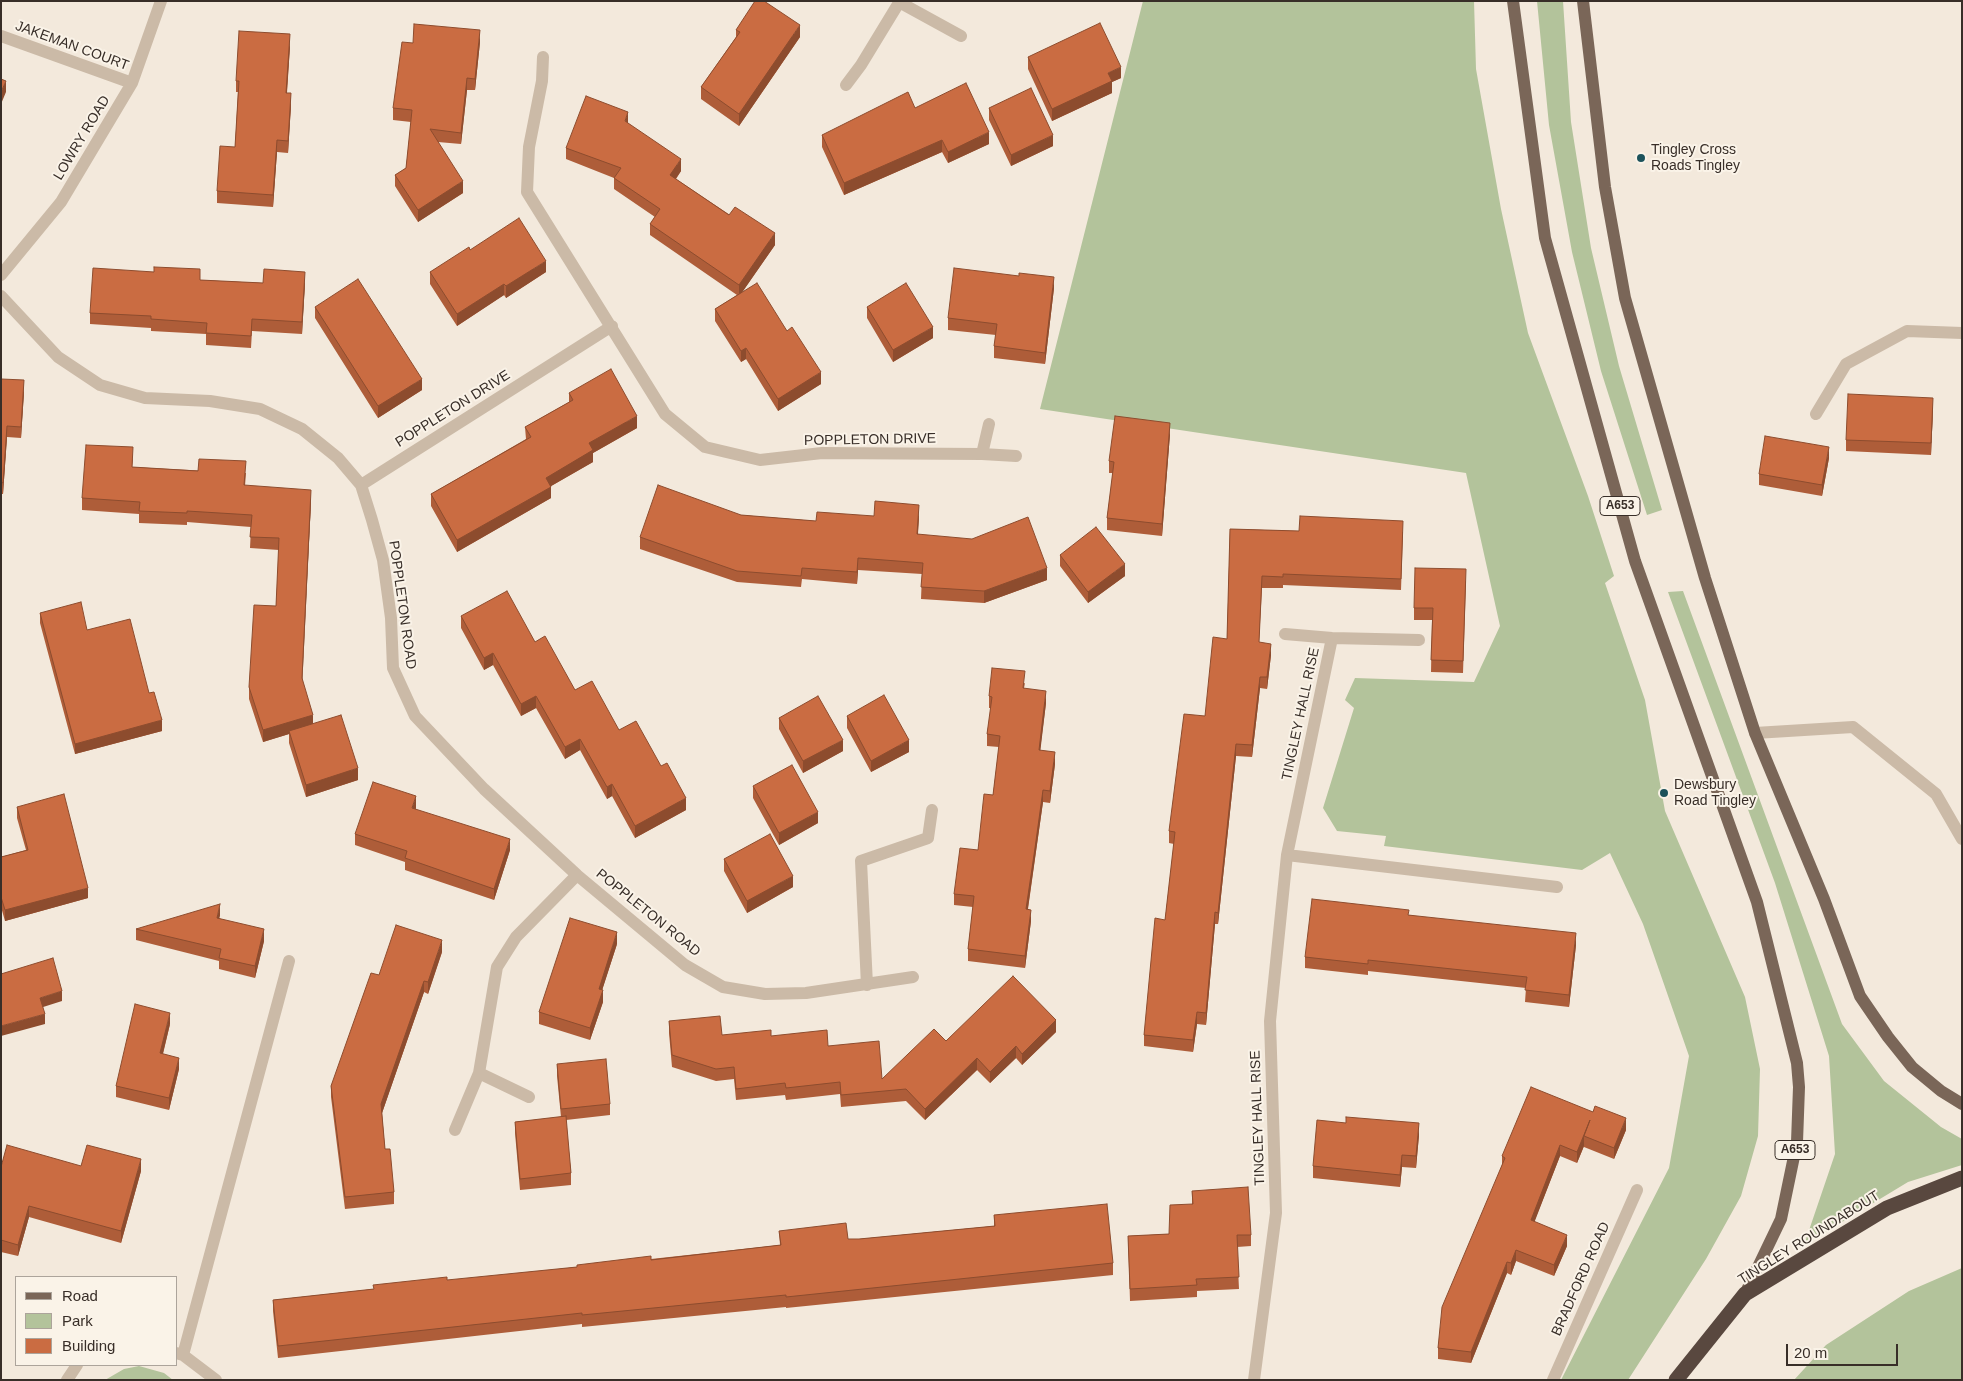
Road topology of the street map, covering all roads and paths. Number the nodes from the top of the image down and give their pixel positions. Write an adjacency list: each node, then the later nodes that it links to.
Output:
1 (161, 1): 8 (street, LOWRY ROAD)
2 (1513, 1): 37 (main road, A653)
3 (1583, 1): 22 (main road)
4 (899, 2): 6 (street); 9 (street)
5 (1, 36): 8 (street, JAKEMAN COURT)
6 (962, 36)
7 (542, 57): 12 (street, POPPLETON DRIVE)
8 (132, 83): 10 (street, LOWRY ROAD)
9 (846, 85)
10 (1, 275)
11 (1, 296): 18 (street, POPPLETON ROAD)
12 (612, 326): 16 (street, POPPLETON DRIVE); 18 (street, POPPLETON DRIVE)
13 (1962, 333): 14 (street)
14 (1816, 414)
15 (990, 424): 16 (street)
16 (982, 454): 17 (street, POPPLETON DRIVE)
17 (1016, 456)
18 (361, 485): 26 (street, POPPLETON ROAD)
19 (1284, 634): 20 (street, TINGLEY HALL RISE)
20 (1332, 638): 21 (street, TINGLEY HALL RISE); 25 (street, TINGLEY HALL RISE)
21 (1420, 640)
22 (1755, 733): 24 (street); 33 (main road)
23 (932, 810): 30 (street)
24 (1962, 839)
25 (1287, 855): 27 (street); 42 (street, TINGLEY HALL RISE)
26 (577, 875): 30 (street, POPPLETON ROAD); 31 (street)
27 (1557, 887)
28 (290, 961): 38 (street)
29 (913, 977): 30 (street, POPPLETON ROAD)
30 (868, 985)
31 (479, 1073): 32 (street); 34 (street)
32 (528, 1097)
33 (1962, 1104)
34 (455, 1130)
35 (1962, 1178): 37 (highway, TINGLEY ROUNDABOUT / A653)
36 (1637, 1190): 43 (street, BRADFORD ROAD)
37 (1745, 1294): 44 (highway, TINGLEY ROUNDABOUT / A653)
38 (179, 1354): 41 (street)
39 (76, 1366): 40 (street)
40 (67, 1380)
41 (216, 1380)
42 (1254, 1380)
43 (1553, 1380)
44 (1676, 1380)

